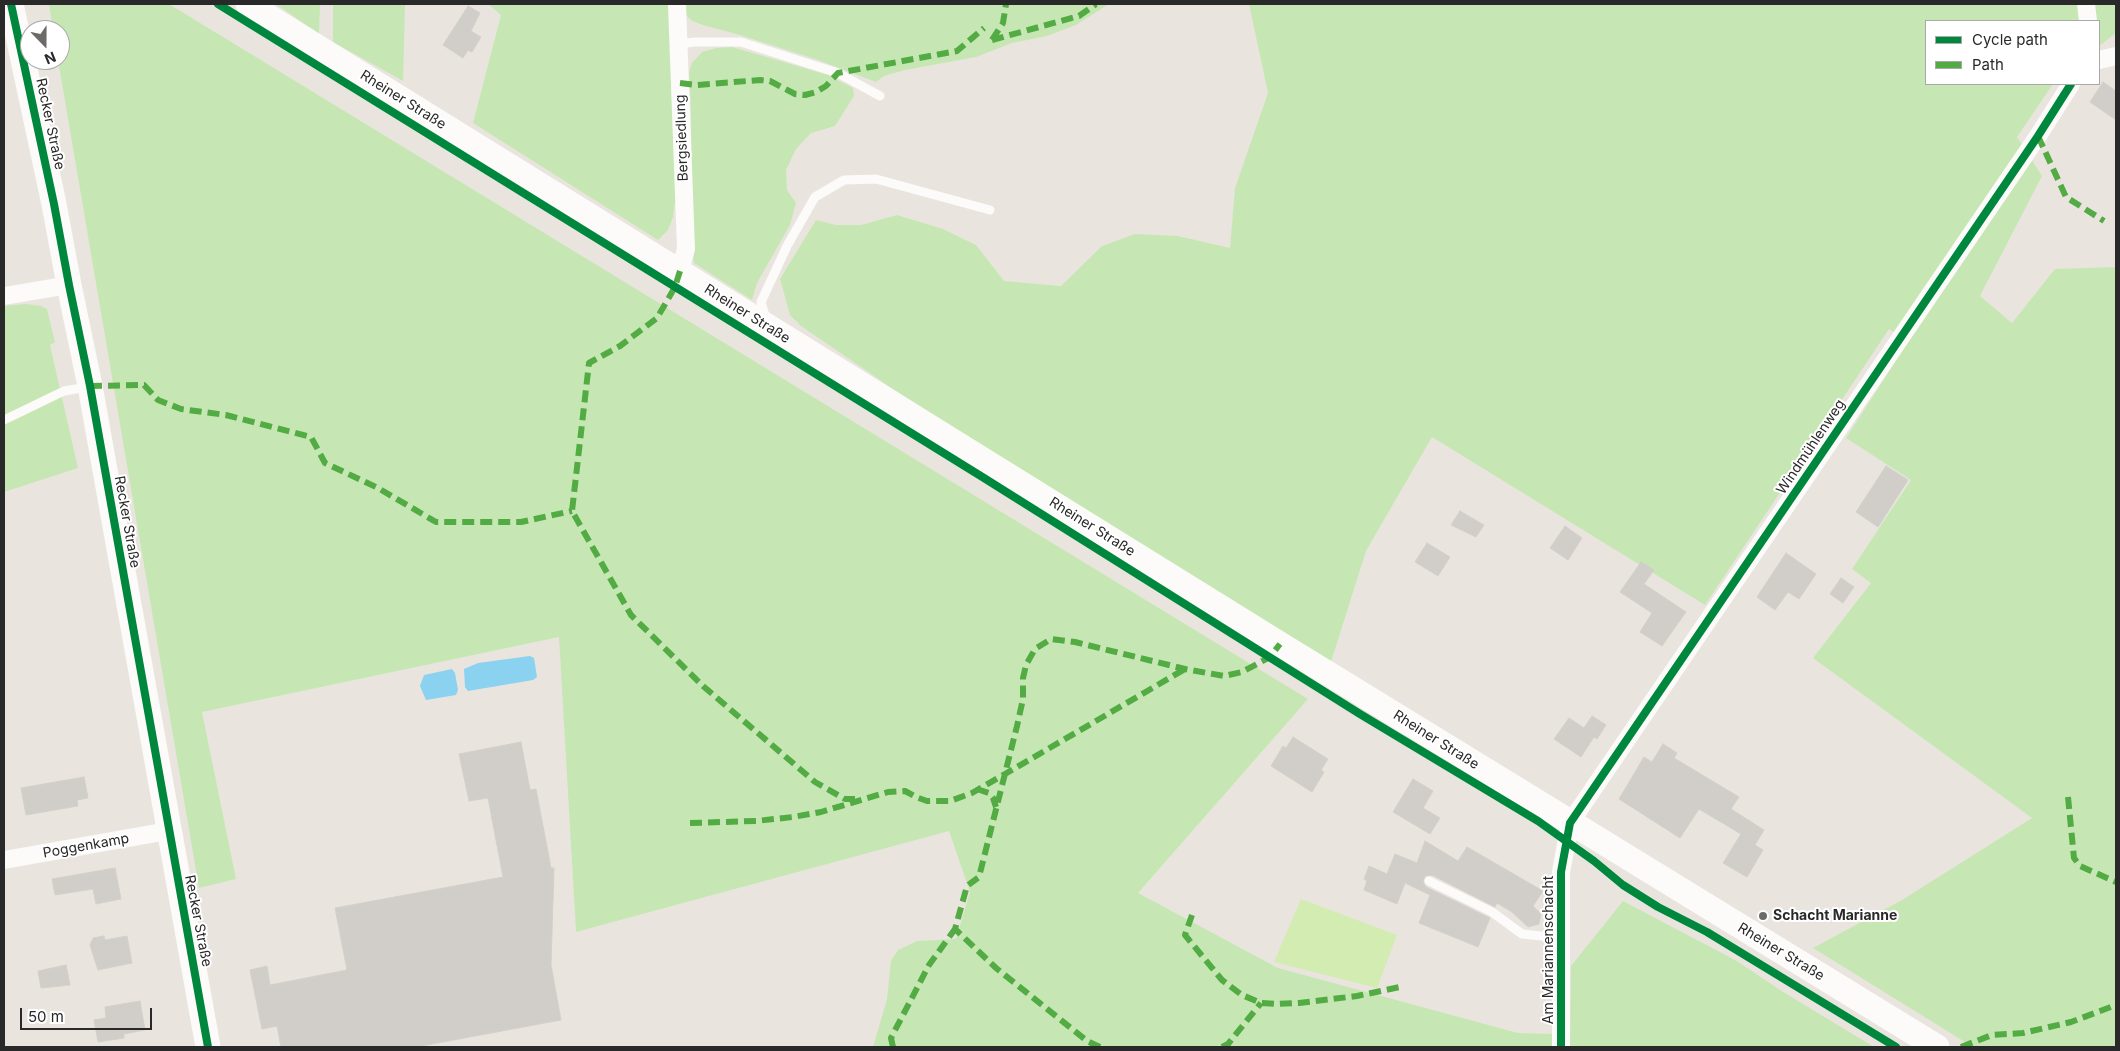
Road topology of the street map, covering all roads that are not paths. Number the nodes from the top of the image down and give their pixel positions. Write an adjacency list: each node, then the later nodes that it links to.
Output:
1 (11, 4): 13 (main road, Recker Straße)
2 (248, 4): 12 (main road, Rheiner Straße)
3 (678, 4): 6 (street, Bergsiedlung)
4 (2086, 4): 5 (street)
5 (2088, 20)
6 (679, 44): 10 (lane); 12 (street, Bergsiedlung)
7 (2116, 56): 8 (street)
8 (2100, 60)
9 (2070, 85): 18 (street, Windmühlenweg)
10 (880, 96)
11 (990, 210): 15 (lane)
12 (680, 271): 15 (main road, Rheiner Straße)
13 (69, 285): 14 (street); 16 (main road, Recker Straße)
14 (4, 296)
15 (770, 329): 18 (main road, Rheiner Straße)
16 (90, 386): 17 (lane); 19 (main road, Recker Straße)
17 (4, 420)
18 (1570, 823): 22 (street, Am Mariannenschacht); 25 (main road, Rheiner Straße)
19 (168, 831): 20 (street, Poggenkamp); 23 (main road, Recker Straße)
20 (4, 860)
21 (1429, 881): 22 (lane)
22 (1561, 938): 24 (street, Am Mariannenschacht)
23 (208, 1047)
24 (1561, 1047)
25 (1937, 1047)

